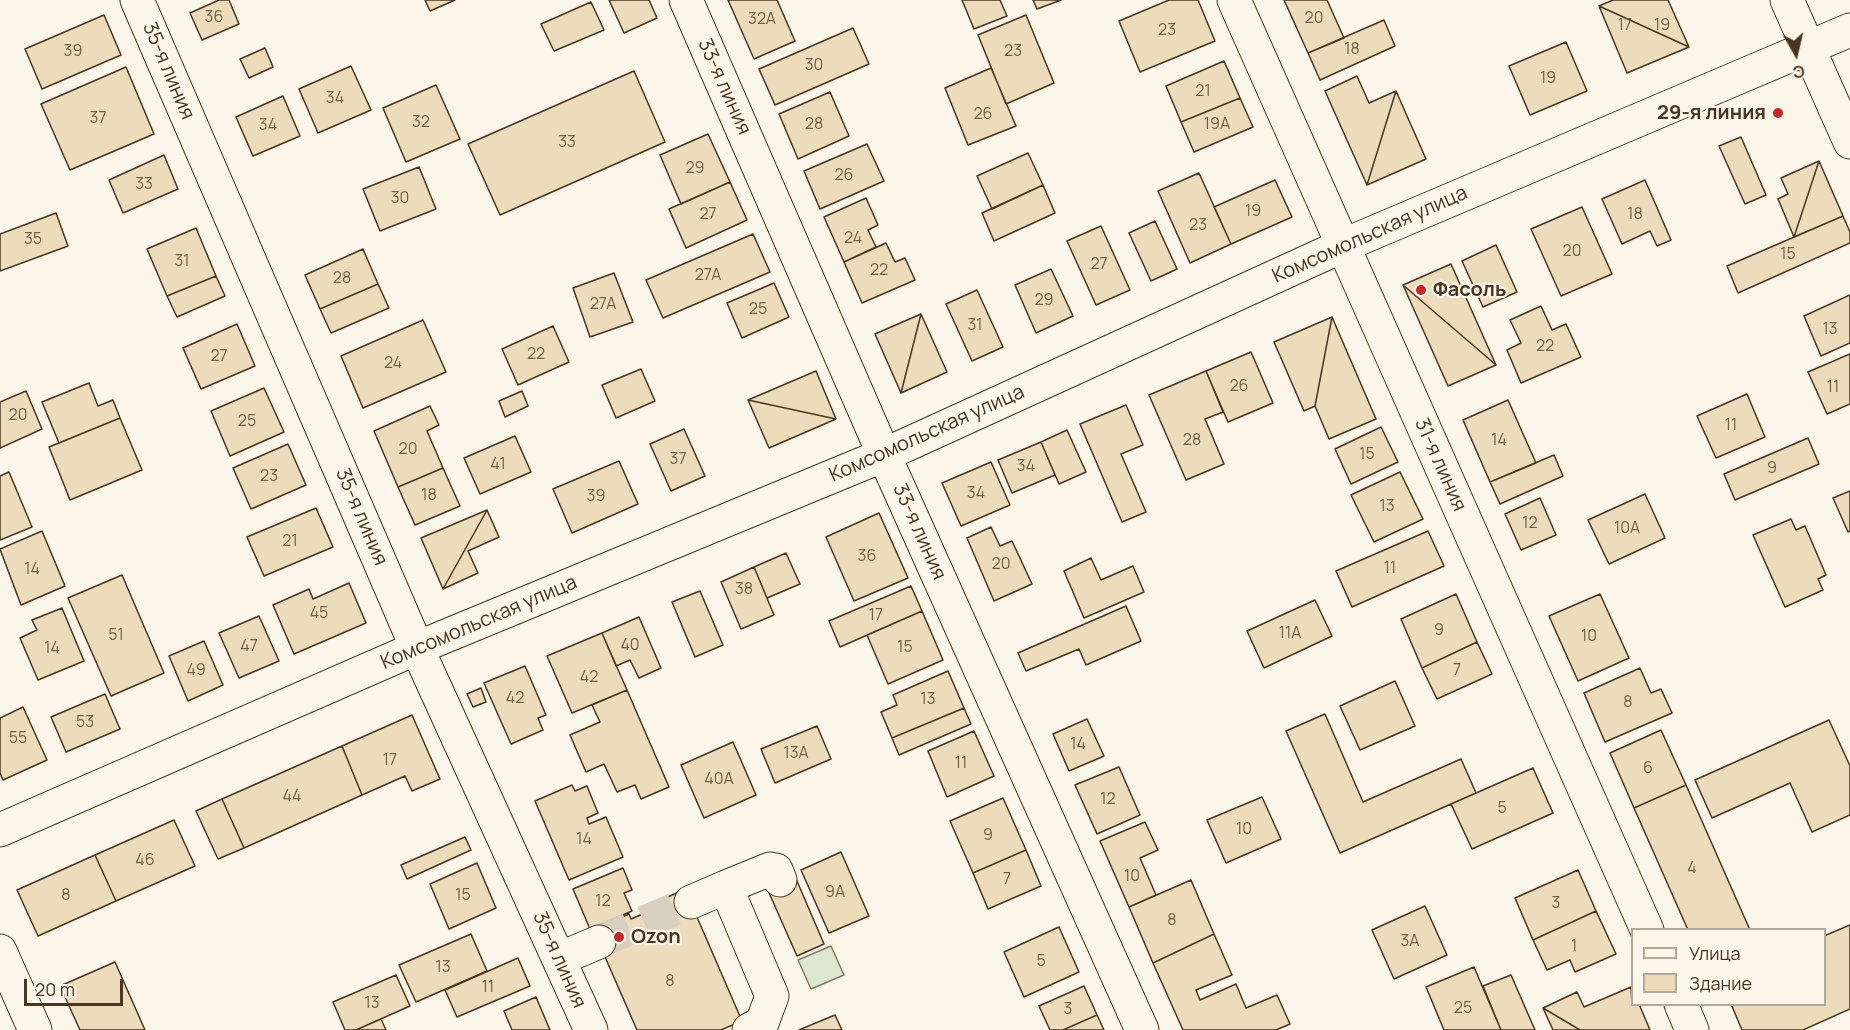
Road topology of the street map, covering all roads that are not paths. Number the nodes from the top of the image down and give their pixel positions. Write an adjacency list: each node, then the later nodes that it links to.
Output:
1 (137, 0): 10 (street, 35-я линия)
2 (686, 0): 9 (street, 33-я линия)
3 (1234, 0): 8 (street, 31-я линия)
4 (1787, 0): 6 (street)
5 (1850, 30): 6 (street, Комсомольская улица)
6 (1808, 48): 7 (street); 8 (street, Комсомольская улица)
7 (1850, 142)
8 (1342, 246): 9 (street, Комсомольская улица); 15 (street, 31-я линия)
9 (884, 455): 10 (street, Комсомольская улица); 23 (street, 33-я линия)
10 (417, 648): 11 (street, Комсомольская улица); 18 (street, 35-я линия)
11 (0, 830)
12 (780, 880): 13 (street)
13 (726, 887): 14 (street); 22 (street)
14 (691, 902)
15 (1646, 928)
16 (599, 942): 18 (street)
17 (0, 951): 20 (street)
18 (559, 959): 21 (street, 35-я линия)
19 (1681, 1006): 24 (street)
20 (35, 1030)
21 (591, 1030)
22 (749, 1030)
23 (1142, 1030)
24 (1692, 1030)

